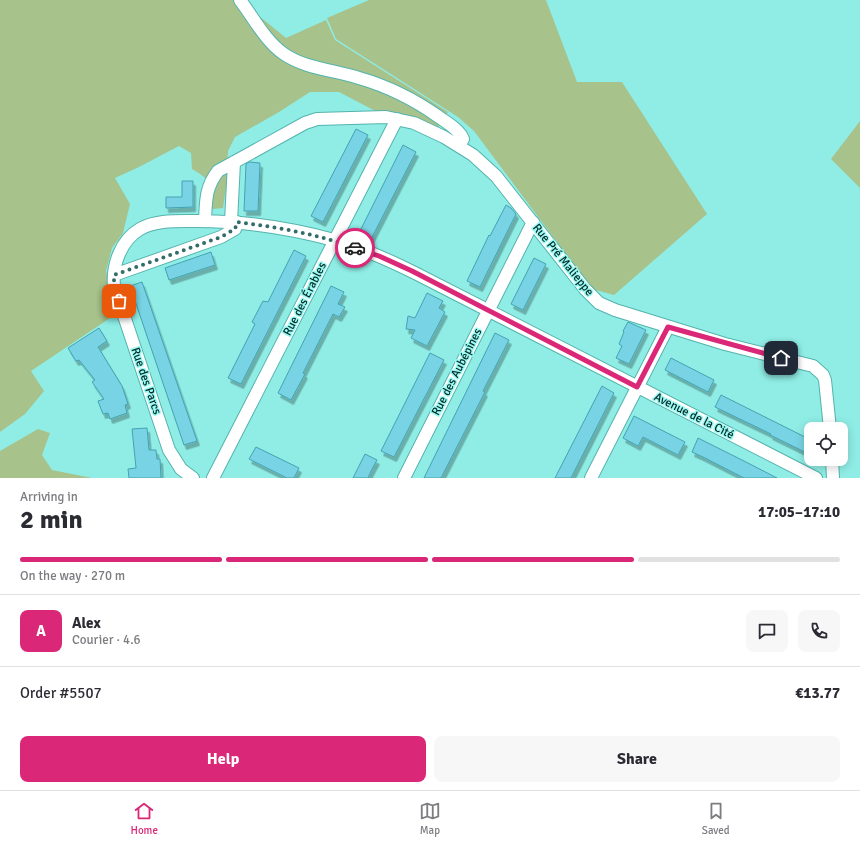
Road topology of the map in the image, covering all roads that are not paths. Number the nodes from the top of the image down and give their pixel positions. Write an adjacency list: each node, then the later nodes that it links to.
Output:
1 (240, 0): 3 (street)
2 (397, 119): 3 (street, Rue Pré Malieppe); 4 (street, Rue Pré Malieppe); 8 (street, Rue des Érables)
3 (459, 146): 7 (street, Rue Pré Malieppe)
4 (234, 162): 5 (street, Rue Pré Malieppe); 6 (street)
5 (205, 221): 6 (street, Avenue de la Cité); 9 (street, Rue des Parcs)
6 (234, 222): 8 (street, Avenue de la Cité); 9 (street)
7 (533, 222): 10 (street, Rue des Aubépines); 11 (street, Rue Pré Malieppe)
8 (335, 240): 10 (street, Avenue de la Cité); 16 (street, Rue des Érables)
9 (114, 275): 15 (street, Rue des Parcs)
10 (488, 311): 12 (street, Avenue de la Cité); 17 (street, Rue des Aubépines)
11 (668, 327): 12 (street); 13 (street, Rue Pré Malieppe)
12 (637, 387): 18 (street); 19 (street, Avenue de la Cité)
13 (829, 422)
14 (832, 466): 20 (street)
15 (193, 478)
16 (213, 478)
17 (404, 478)
18 (591, 478)
19 (816, 478)
20 (833, 478)

